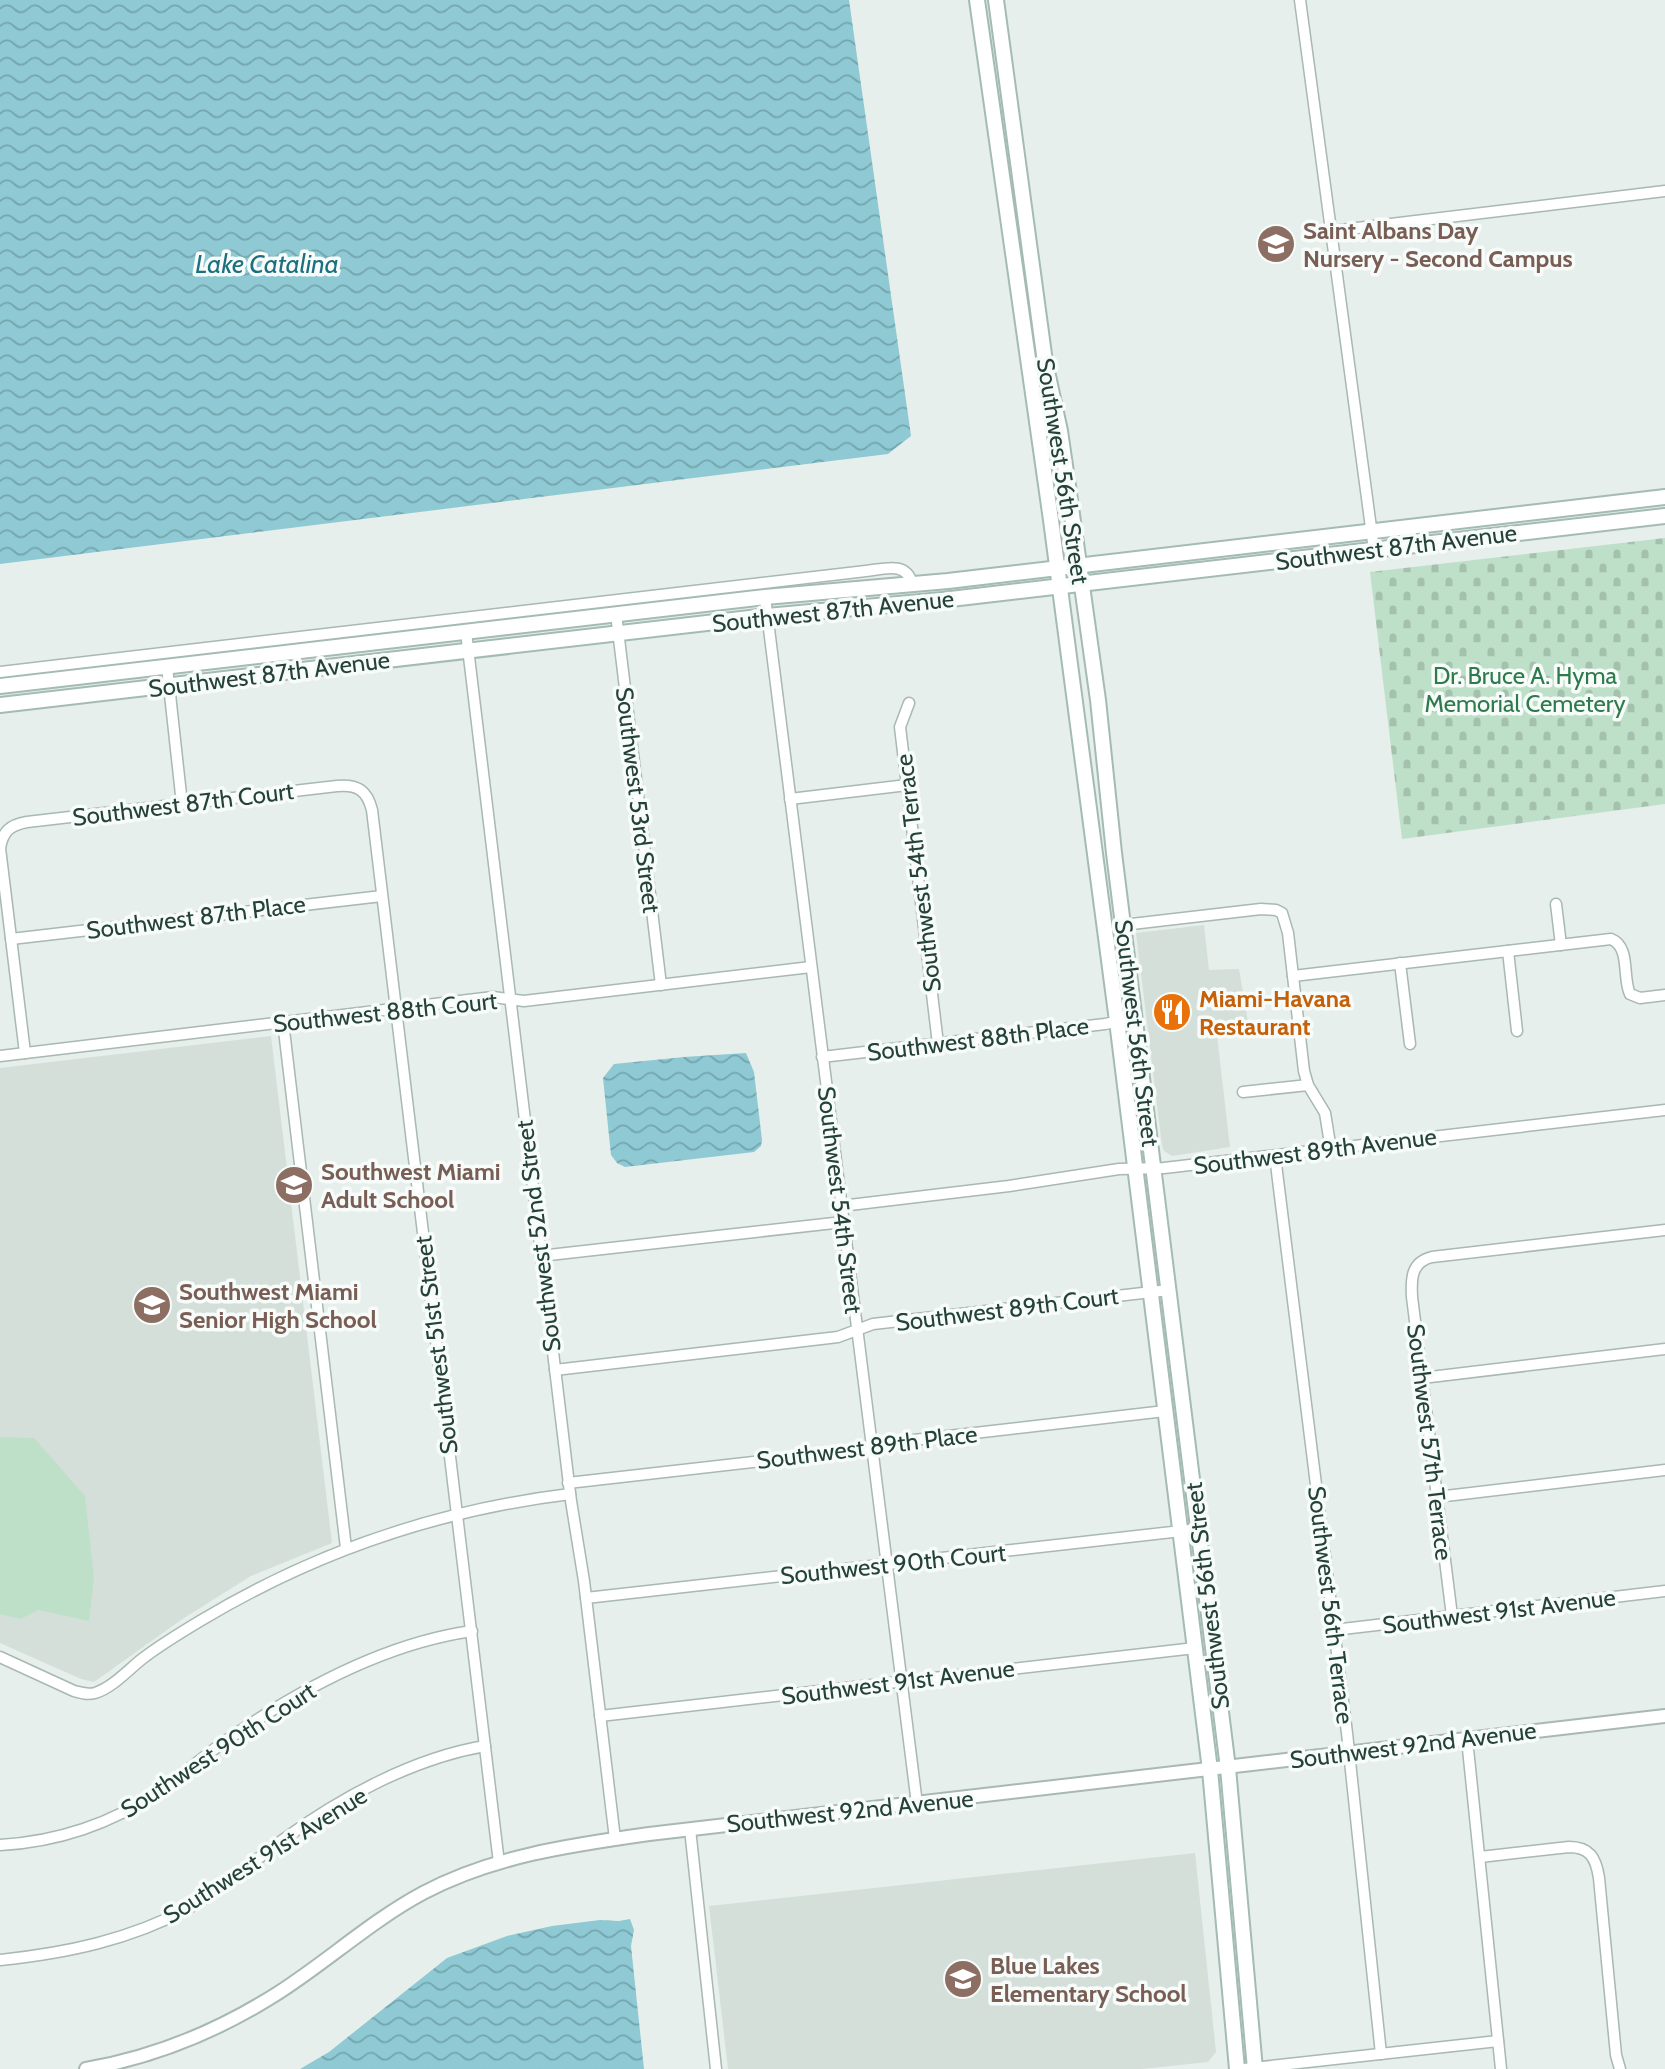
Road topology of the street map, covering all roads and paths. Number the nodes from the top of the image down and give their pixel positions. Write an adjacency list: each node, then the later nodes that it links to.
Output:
1 (977, 0): 6 (main road, Southwest 56th Street)
2 (996, 0): 5 (main road, Southwest 56th Street)
3 (1300, 0): 7 (street)
4 (1665, 191): 7 (street)
5 (1024, 212): 6 (main road); 16 (main road, Southwest 56th Street)
6 (1007, 214): 17 (main road, Southwest 56th Street)
7 (1332, 230): 13 (street)
8 (1665, 497): 9 (main road, Southwest 87th Avenue)
9 (1628, 501): 10 (main road, Southwest 87th Avenue); 12 (main road)
10 (1526, 513): 13 (main road, Southwest 87th Avenue); 14 (main road)
11 (1665, 516): 12 (main road, Southwest 87th Avenue)
12 (1630, 520): 14 (main road, Southwest 87th Avenue)
13 (1372, 531): 15 (street); 16 (main road, Southwest 87th Avenue)
14 (1528, 531): 15 (main road, Southwest 87th Avenue)
15 (1374, 550): 19 (main road, Southwest 87th Avenue)
16 (1079, 565): 17 (main road, Southwest 87th Avenue); 19 (main road, Southwest 56th Street)
17 (1058, 568): 18 (main road, Southwest 87th Avenue); 20 (main road, Southwest 56th Street)
18 (912, 584): 21 (main road, Southwest 87th Avenue); 22 (main road); 27 (street, Southwest 87th Avenue)
19 (1082, 584): 20 (main road, Southwest 87th Avenue); 42 (main road, Southwest 56th Street)
20 (1060, 586): 22 (main road, Southwest 87th Avenue); 54 (main road, Southwest 56th Street)
21 (765, 597): 23 (main road, Southwest 87th Avenue); 24 (street, Southwest 54th Street)
22 (893, 604): 24 (main road, Southwest 87th Avenue)
23 (616, 614): 25 (main road, Southwest 87th Avenue); 26 (street, Southwest 53rd Street)
24 (768, 616): 26 (main road, Southwest 87th Avenue); 38 (street, Southwest 54th Street)
25 (466, 632): 27 (main road, Southwest 87th Avenue); 28 (street, Southwest 52nd Street)
26 (618, 633): 28 (main road, Southwest 87th Avenue); 49 (street, Southwest 53rd Street)
27 (322, 641): 29 (main road, Southwest 87th Avenue); 30 (main road); 31 (street, Southwest 87th Avenue)
28 (468, 651): 30 (main road, Southwest 87th Avenue); 51 (street, Southwest 52nd Street)
29 (167, 667): 32 (main road, Southwest 87th Avenue); 33 (street)
30 (324, 667): 33 (main road, Southwest 87th Avenue)
31 (0, 672)
32 (0, 686)
33 (169, 686): 35 (main road, Southwest 87th Avenue); 39 (street)
34 (909, 703): 36 (street, Southwest 54th Terrace)
35 (0, 705)
36 (907, 785): 38 (street); 57 (street, Southwest 54th Terrace)
37 (362, 789): 39 (street, Southwest 87th Court); 40 (street, Southwest 51st Street)
38 (790, 799): 47 (street, Southwest 54th Street)
39 (182, 804): 43 (street, Southwest 87th Court)
40 (382, 896): 43 (street, Southwest 87th Place); 52 (street, Southwest 51st Street)
41 (1556, 904): 44 (street)
42 (1123, 925): 48 (street); 53 (main road, Southwest 56th Street)
43 (10, 939): 59 (street)
44 (1561, 945): 45 (street); 50 (street)
45 (1508, 951): 46 (street); 56 (street)
46 (1400, 963): 48 (street); 58 (street)
47 (811, 967): 49 (street, Southwest 88th Court); 61 (street, Southwest 54th Street)
48 (1293, 976): 62 (street)
49 (661, 985): 51 (street, Southwest 88th Court)
50 (1665, 995)
51 (509, 999): 52 (street, Southwest 88th Court); 72 (street, Southwest 52nd Street)
52 (395, 1009): 55 (street, Southwest 88th Court); 84 (street, Southwest 51st Street)
53 (1135, 1018): 54 (street, Southwest 88th Place); 68 (main road, Southwest 56th Street)
54 (1117, 1021): 57 (street, Southwest 88th Place); 67 (main road, Southwest 56th Street)
55 (283, 1022): 59 (street, Southwest 88th Court); 87 (street)
56 (1517, 1031)
57 (938, 1044): 61 (street, Southwest 88th Place)
58 (1410, 1044)
59 (24, 1053): 60 (street, Southwest 88th Court)
60 (0, 1056)
61 (822, 1057): 69 (street, Southwest 54th Street)
62 (1308, 1085): 63 (street); 65 (street)
63 (1243, 1092)
64 (1665, 1110): 65 (street, Southwest 89th Avenue)
65 (1331, 1150): 66 (street, Southwest 89th Avenue)
66 (1275, 1156): 68 (street, Southwest 89th Avenue); 92 (street, Southwest 56th Terrace)
67 (1135, 1168): 68 (street, Southwest 89th Avenue); 69 (street, Southwest 89th Avenue); 74 (main road, Southwest 56th Street)
68 (1154, 1169): 73 (main road, Southwest 56th Street)
69 (841, 1206): 70 (street, Southwest 54th Street)
70 (843, 1222): 72 (street); 75 (street, Southwest 54th Street)
71 (1665, 1230): 78 (street, Southwest 57th Terrace)
72 (540, 1256): 77 (street, Southwest 52nd Street)
73 (1169, 1290): 74 (street, Southwest 89th Court); 85 (main road, Southwest 56th Street)
74 (1151, 1292): 75 (street, Southwest 89th Court); 79 (main road, Southwest 56th Street)
75 (857, 1330): 77 (street, Southwest 89th Court); 80 (street, Southwest 54th Street)
76 (1665, 1349): 78 (street)
77 (555, 1370): 82 (street, Southwest 52nd Street)
78 (1422, 1378): 83 (street, Southwest 57th Terrace)
79 (1165, 1410): 80 (street, Southwest 89th Place); 86 (main road, Southwest 56th Street)
80 (872, 1447): 82 (street, Southwest 89th Place); 88 (street, Southwest 54th Street)
81 (1665, 1470): 83 (street)
82 (569, 1488): 84 (street, Southwest 89th Place); 90 (street, Southwest 52nd Street)
83 (1437, 1497): 91 (street, Southwest 57th Terrace)
84 (457, 1514): 87 (street, Southwest 89th Place); 93 (street, Southwest 51st Street)
85 (1199, 1529): 86 (street, Southwest 90th Court); 102 (main road, Southwest 56th Street)
86 (1181, 1531): 88 (street, Southwest 90th Court); 94 (main road, Southwest 56th Street)
87 (346, 1548): 95 (street, Southwest 89th Place)
88 (887, 1565): 90 (street, Southwest 90th Court); 96 (street, Southwest 54th Street)
89 (1665, 1591): 91 (street, Southwest 91st Avenue)
90 (586, 1598): 97 (street, Southwest 52nd Street)
91 (1452, 1616): 92 (street, Southwest 91st Avenue)
92 (1334, 1630): 101 (street, Southwest 56th Terrace)
93 (472, 1631): 100 (street, Southwest 51st Street); 107 (street, Southwest 90th Court)
94 (1195, 1648): 96 (street, Southwest 91st Avenue); 103 (main road, Southwest 56th Street)
95 (0, 1657)
96 (901, 1682): 97 (street, Southwest 91st Avenue); 104 (street, Southwest 54th Street)
97 (600, 1716): 106 (street, Southwest 52nd Street)
98 (1665, 1716): 99 (street, Southwest 92nd Avenue)
99 (1467, 1739): 101 (street, Southwest 92nd Avenue); 108 (street)
100 (485, 1745): 109 (street, Southwest 51st Street); 110 (street, Southwest 91st Avenue)
101 (1349, 1753): 102 (street, Southwest 92nd Avenue); 112 (street, Southwest 56th Terrace)
102 (1228, 1768): 103 (street, Southwest 92nd Avenue); 116 (main road, Southwest 56th Street)
103 (1210, 1770): 104 (street, Southwest 92nd Avenue); 115 (main road, Southwest 56th Street)
104 (917, 1804): 105 (street, Southwest 92nd Avenue)
105 (690, 1829): 106 (street, Southwest 92nd Avenue); 114 (street)
106 (615, 1839): 109 (street, Southwest 92nd Avenue)
107 (0, 1845)
108 (1480, 1857): 111 (street); 118 (street)
109 (499, 1863): 113 (street, Southwest 92nd Avenue)
110 (0, 1960)
111 (1498, 2041): 112 (street); 117 (street)
112 (1381, 2054): 116 (street)
113 (86, 2069)
114 (716, 2069)
115 (1237, 2069)
116 (1252, 2069)
117 (1501, 2069)
118 (1620, 2069)

